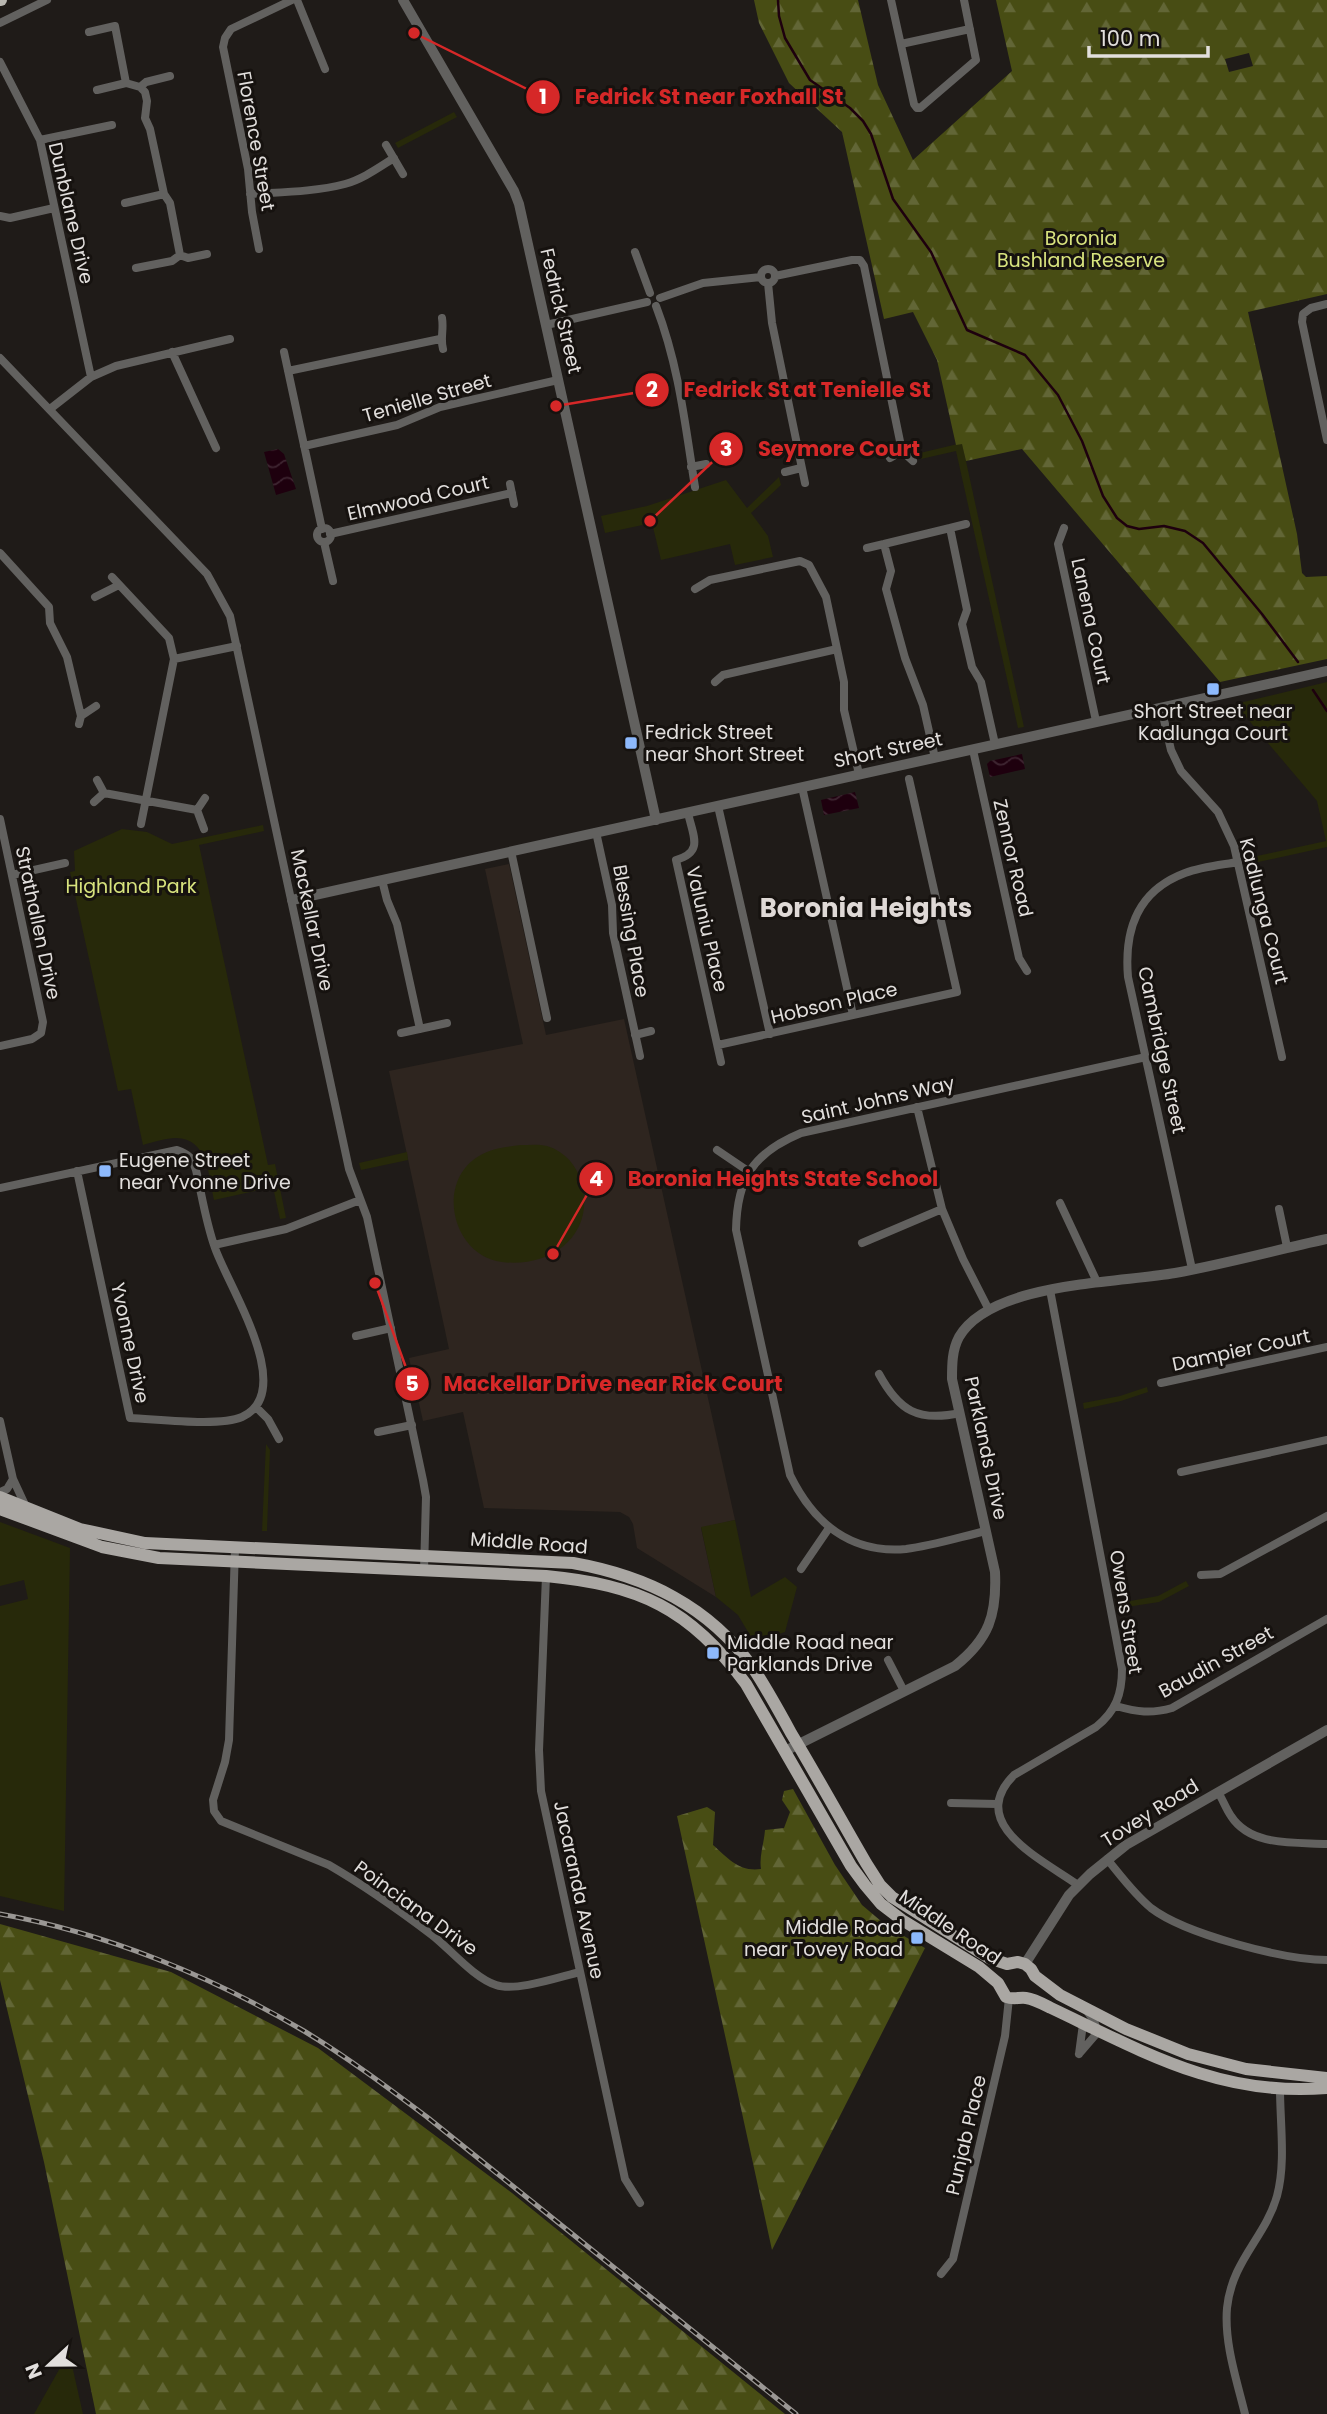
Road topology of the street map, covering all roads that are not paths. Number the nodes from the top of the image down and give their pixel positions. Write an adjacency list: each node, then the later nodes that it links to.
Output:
1 (47, 0): 7 (street)
2 (292, 0): 23 (street, Florence Street)
3 (297, 0): 12 (street)
4 (403, 0): 37 (street, Fedrick Street)
5 (891, 0): 10 (street)
6 (964, 0): 8 (street)
7 (0, 23)
8 (970, 29): 10 (street); 10 (street)
9 (89, 32): 14 (street)
10 (901, 44)
11 (0, 62): 18 (street, Dunblane Drive)
12 (325, 69)
13 (170, 76): 15 (street)
14 (126, 83): 15 (street); 16 (street)
15 (140, 87): 22 (street)
16 (97, 90)
17 (112, 125): 18 (street)
18 (40, 140): 25 (street, Dunblane Drive)
19 (386, 145): 20 (street)
20 (394, 158): 21 (street); 23 (street)
21 (403, 174)
22 (164, 194): 24 (street); 30 (street)
23 (250, 194): 27 (street, Florence Street)
24 (125, 203)
25 (54, 208): 26 (street); 45 (street, Dunblane Drive)
26 (0, 216)
27 (259, 249)
28 (635, 252): 33 (street)
29 (206, 254): 30 (street)
30 (180, 255): 31 (street)
31 (136, 268)
32 (764, 280): 34 (street); 51 (street); 56 (street)
33 (649, 297): 34 (street); 34 (street); 37 (street)
34 (658, 302): 55 (street)
35 (1327, 304): 48 (street)
36 (442, 318): 38 (street)
37 (546, 325): 46 (street, Fedrick Street)
38 (440, 338): 40 (street); 44 (street)
39 (230, 340): 41 (street)
40 (443, 349)
41 (172, 352): 45 (street); 50 (street)
42 (284, 352): 44 (street)
43 (0, 358): 47 (street, Mackellar Drive)
44 (288, 371): 49 (street)
45 (91, 377): 47 (street)
46 (558, 380): 49 (street, Tenielle Street); 100 (street, Fedrick Street)
47 (50, 409): 77 (street, Mackellar Drive)
48 (1327, 440)
49 (304, 446): 66 (street)
50 (216, 448)
51 (902, 451): 52 (street); 53 (street)
52 (890, 458)
53 (913, 461)
54 (706, 464): 55 (street)
55 (691, 467): 60 (street)
56 (801, 468): 57 (street); 58 (street)
57 (785, 471)
58 (805, 483)
59 (510, 484): 61 (street, Elmwood Court)
60 (695, 487)
61 (512, 493): 62 (street, Elmwood Court); 67 (street, Elmwood Court)
62 (514, 504)
63 (966, 524): 64 (street)
64 (950, 528): 69 (street); 85 (street)
65 (1064, 528): 84 (street, Lanena Court)
66 (322, 529): 67 (street); 68 (street)
67 (330, 534): 68 (street)
68 (324, 542): 73 (street)
69 (884, 544): 70 (street); 87 (street)
70 (867, 548)
71 (0, 554): 82 (street)
72 (112, 577): 74 (street)
73 (333, 582)
74 (119, 585): 76 (street); 79 (street)
75 (695, 589): 78 (street)
76 (95, 597)
77 (237, 646): 79 (street); 109 (street, Mackellar Drive)
78 (837, 649): 81 (street); 88 (street)
79 (174, 659): 94 (street)
80 (1327, 671): 83 (street, Short Street)
81 (715, 682)
82 (96, 706)
83 (1161, 707): 84 (street, Short Street); 105 (street, Kadlunga Court)
84 (1096, 721): 85 (street, Short Street)
85 (995, 744): 86 (street, Short Street)
86 (973, 750): 87 (street, Short Street); 110 (street, Zennor Road)
87 (934, 758): 88 (street, Short Street)
88 (859, 774): 91 (street, Short Street)
89 (909, 779): 111 (street, Hobson Place)
90 (97, 780): 92 (street)
91 (802, 787): 96 (street, Short Street); 111 (street)
92 (104, 793): 94 (street); 95 (street)
93 (205, 798): 97 (street)
94 (146, 801): 97 (street); 101 (street)
95 (94, 802)
96 (718, 806): 98 (street, Short Street); 117 (street)
97 (197, 810): 102 (street)
98 (688, 813): 100 (street, Short Street); 119 (street, Valuniu Place)
99 (0, 819): 107 (street, Strathallen Drive)
100 (656, 820): 103 (street, Short Street)
101 (141, 824)
102 (204, 829)
103 (596, 832): 104 (street, Short Street); 118 (street, Blessing Place)
104 (511, 851): 108 (street, Short Street); 112 (street)
105 (1238, 862): 122 (street, Cambridge Street); 123 (street, Kadlunga Court)
106 (65, 863): 107 (street)
107 (12, 875): 120 (street, Strathallen Drive)
108 (382, 880): 109 (street, Short Street); 114 (street)
109 (292, 900): 130 (street, Mackellar Drive)
110 (1027, 971)
111 (853, 1015): 117 (street, Hobson Place)
112 (547, 1018)
113 (447, 1023): 114 (street)
114 (420, 1029): 116 (street)
115 (651, 1031): 118 (street)
116 (401, 1033)
117 (769, 1034): 119 (street, Hobson Place)
118 (635, 1035): 121 (street, Blessing Place)
119 (718, 1045): 124 (street, Valuniu Place)
120 (0, 1046)
121 (640, 1056)
122 (1146, 1057): 125 (street, Saint Johns Way); 138 (street, Cambridge Street)
123 (1282, 1057)
124 (721, 1062)
125 (917, 1107): 128 (street, Saint Johns Way); 132 (street)
126 (717, 1150): 128 (street)
127 (77, 1171): 129 (street); 136 (street); 147 (street, Yvonne Drive)
128 (748, 1171): 161 (street, Saint Johns Way)
129 (0, 1188)
130 (360, 1200): 136 (street); 142 (street, Mackellar Drive)
131 (1060, 1203): 139 (street)
132 (942, 1209): 135 (street); 141 (street)
133 (1279, 1209): 137 (street)
134 (1327, 1238): 137 (street, Parklands Drive)
135 (862, 1243)
136 (214, 1245): 147 (street)
137 (1287, 1247): 138 (street, Parklands Drive)
138 (1192, 1269): 139 (street, Parklands Drive)
139 (1097, 1282): 140 (street, Parklands Drive)
140 (1050, 1290): 141 (street, Parklands Drive); 173 (street, Owens Street)
141 (989, 1310): 148 (street, Parklands Drive)
142 (391, 1328): 143 (street); 150 (street, Mackellar Drive)
143 (356, 1336)
144 (1327, 1347): 146 (street, Dampier Court)
145 (879, 1374): 148 (street)
146 (1161, 1383)
147 (256, 1407): 152 (street)
148 (960, 1413): 162 (street, Parklands Drive)
149 (0, 1421): 155 (street)
150 (412, 1425): 151 (street); 164 (street, Mackellar Drive)
151 (377, 1432)
152 (279, 1439)
153 (1327, 1440): 154 (street)
154 (1181, 1472)
155 (13, 1479): 156 (street); 158 (street)
156 (0, 1492)
157 (0, 1497): 158 (main road, Middle Road)
158 (26, 1507): 163 (main road, Middle Road)
159 (0, 1509): 165 (main road, Middle Road)
160 (1327, 1516): 168 (street)
161 (829, 1528): 162 (street, Saint Johns Way); 166 (street)
162 (986, 1531): 172 (street, Parklands Drive)
163 (235, 1548): 164 (main road, Middle Road); 165 (street, Poinciana Drive)
164 (425, 1556): 167 (street, Mackellar Drive); 175 (main road, Middle Road)
165 (234, 1562): 167 (main road, Middle Road); 186 (street, Poinciana Drive)
166 (801, 1569)
167 (425, 1571): 169 (main road, Middle Road)
168 (1201, 1575)
169 (546, 1576): 176 (main road, Middle Road); 186 (street, Jacaranda Avenue)
170 (1327, 1619): 173 (street, Baudin Street)
171 (888, 1660): 172 (street)
172 (904, 1691): 175 (street, Parklands Drive)
173 (1116, 1706): 179 (street)
174 (1327, 1730): 177 (street, Tovey Road)
175 (798, 1744): 176 (street, Parklands Drive); 184 (main road, Middle Road)
176 (785, 1751): 188 (main road, Middle Road)
177 (1218, 1792): 180 (street); 181 (street, Tovey Road)
178 (951, 1803): 179 (street)
179 (997, 1804): 182 (street)
180 (1327, 1844)
181 (1107, 1859): 182 (street, Tovey Road); 183 (street)
182 (1078, 1885): 185 (street, Tovey Road)
183 (1327, 1960)
184 (1007, 1964): 185 (main road, Middle Road); 188 (main road, Middle Road)
185 (1024, 1964): 187 (main road, Middle Road)
186 (580, 1972): 199 (street, Jacaranda Avenue)
187 (1035, 1976): 190 (main road); 191 (main road, Middle Road)
188 (998, 1983): 189 (main road, Middle Road)
189 (1009, 1998): 190 (main road); 200 (street, Punjab Place)
190 (1025, 1998): 192 (main road)
191 (1085, 2008): 193 (street); 194 (main road, Middle Road)
192 (1083, 2024): 193 (main road); 193 (street)
193 (1098, 2032): 197 (main road)
194 (1246, 2069): 195 (main road, Middle Road); 198 (main road)
195 (1327, 2078)
196 (1327, 2088): 198 (main road)
197 (1280, 2089): 198 (main road); 201 (street)
198 (1311, 2089)
199 (640, 2203)
200 (941, 2274)
201 (1244, 2414)

